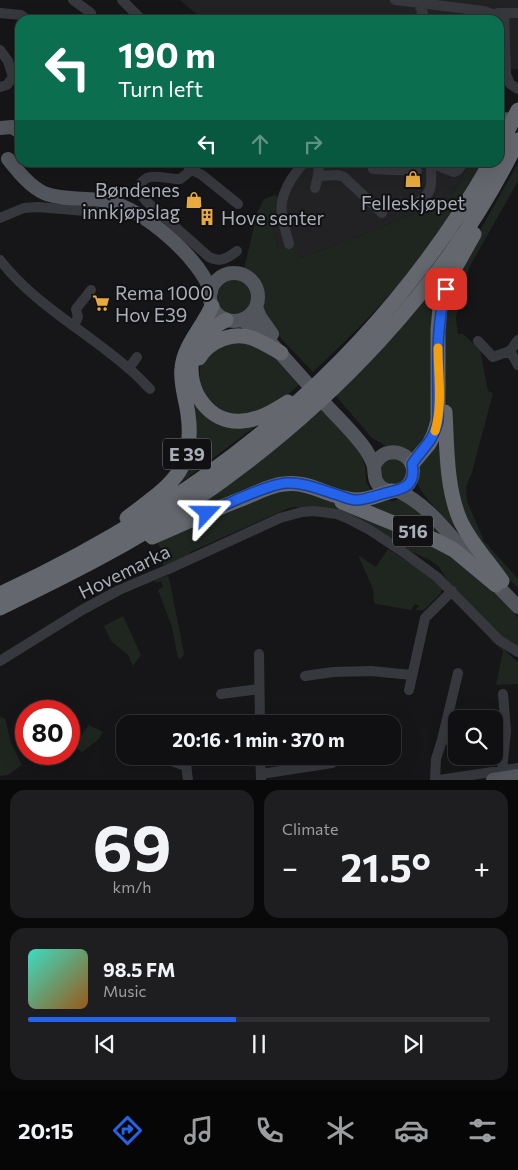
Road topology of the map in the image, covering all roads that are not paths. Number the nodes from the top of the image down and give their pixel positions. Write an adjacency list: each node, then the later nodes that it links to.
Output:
1 (73, 0): 6 (street)
2 (122, 0): 8 (street)
3 (395, 0): 4 (street)
4 (418, 3): 9 (street); 10 (street)
5 (0, 13): 7 (street)
6 (91, 13)
7 (21, 15)
8 (137, 15)
9 (422, 15)
10 (490, 15)
11 (514, 15): 14 (street)
12 (0, 50): 13 (street)
13 (0, 87)
14 (518, 89)
15 (518, 110): 20 (highway)
16 (504, 119): 17 (main road)
17 (518, 120)
18 (518, 124): 19 (main road)
19 (504, 127)
20 (504, 138)
21 (516, 144): 22 (highway, E 39); 65 (highway, E 39)
22 (504, 166)
23 (18, 167): 37 (main road)
24 (25, 167): 37 (main road)
25 (189, 167): 45 (street)
26 (190, 167): 39 (street)
27 (300, 167): 44 (street)
28 (319, 167): 36 (street)
29 (374, 167): 35 (street)
30 (430, 167): 40 (street)
31 (441, 167): 32 (street)
32 (460, 167)
33 (487, 167): 62 (highway, E 39)
34 (504, 167): 68 (highway, E 39)
35 (417, 171)
36 (318, 176): 38 (street); 42 (street)
37 (32, 185): 46 (main road)
38 (315, 188)
39 (238, 204)
40 (416, 204)
41 (98, 212): 43 (street)
42 (382, 213)
43 (0, 218)
44 (289, 244)
45 (238, 250)
46 (189, 257): 48 (main road); 50 (main road)
47 (0, 260): 54 (street)
48 (230, 274): 50 (main road); 51 (main road, 516)
49 (91, 290): 54 (street)
50 (211, 299): 52 (main road); 74 (highway, E 39)
51 (256, 307): 53 (main road); 60 (main road, 516)
52 (226, 320): 53 (main road); 64 (highway, E 39)
53 (242, 320): 58 (main road, 516)
54 (74, 326): 63 (street)
55 (518, 340): 57 (street)
56 (478, 341): 57 (street)
57 (510, 351): 61 (street)
58 (281, 354): 60 (main road, 516); 64 (highway)
59 (137, 357): 63 (street)
60 (296, 365): 67 (main road, 516)
61 (518, 365)
62 (334, 366): 64 (highway, E 39); 68 (highway, E 39)
63 (129, 368): 66 (street)
64 (192, 370)
65 (439, 386): 71 (highway, E 39); 75 (highway, E 39)
66 (150, 389)
67 (342, 416): 69 (main road, 516); 70 (main road, 516)
68 (257, 445): 74 (highway, E 39)
69 (386, 453): 70 (main road); 71 (main road, 516)
70 (374, 466): 73 (main road, 516)
71 (412, 471): 73 (main road, 516); 75 (main road, 516)
72 (321, 491): 73 (highway, E 39); 74 (highway, E 39); 75 (highway, 516)
73 (395, 491): 75 (main road, 516)
74 (74, 565): 77 (highway, E 39); 80 (highway, E 39)
75 (499, 583): 78 (main road, 516); 79 (main road, 516)
76 (452, 591): 81 (street, Hovemarka); 83 (street, Hovemarka); 85 (street)
77 (0, 594)
78 (518, 598)
79 (518, 607)
80 (0, 608)
81 (518, 652)
82 (260, 654): 87 (street)
83 (0, 661)
84 (458, 673): 92 (street)
85 (412, 675): 86 (street); 88 (street)
86 (305, 676)
87 (259, 689): 89 (street); 91 (street)
88 (409, 690)
89 (221, 694)
90 (503, 694): 97 (street)
91 (260, 715)
92 (442, 740): 93 (street); 101 (street)
93 (448, 740)
94 (186, 765): 100 (street)
95 (322, 765): 99 (street)
96 (518, 768): 97 (street)
97 (498, 775): 98 (main road); 102 (street)
98 (518, 776)
99 (261, 777)
100 (188, 780)
101 (435, 780)
102 (439, 780)

